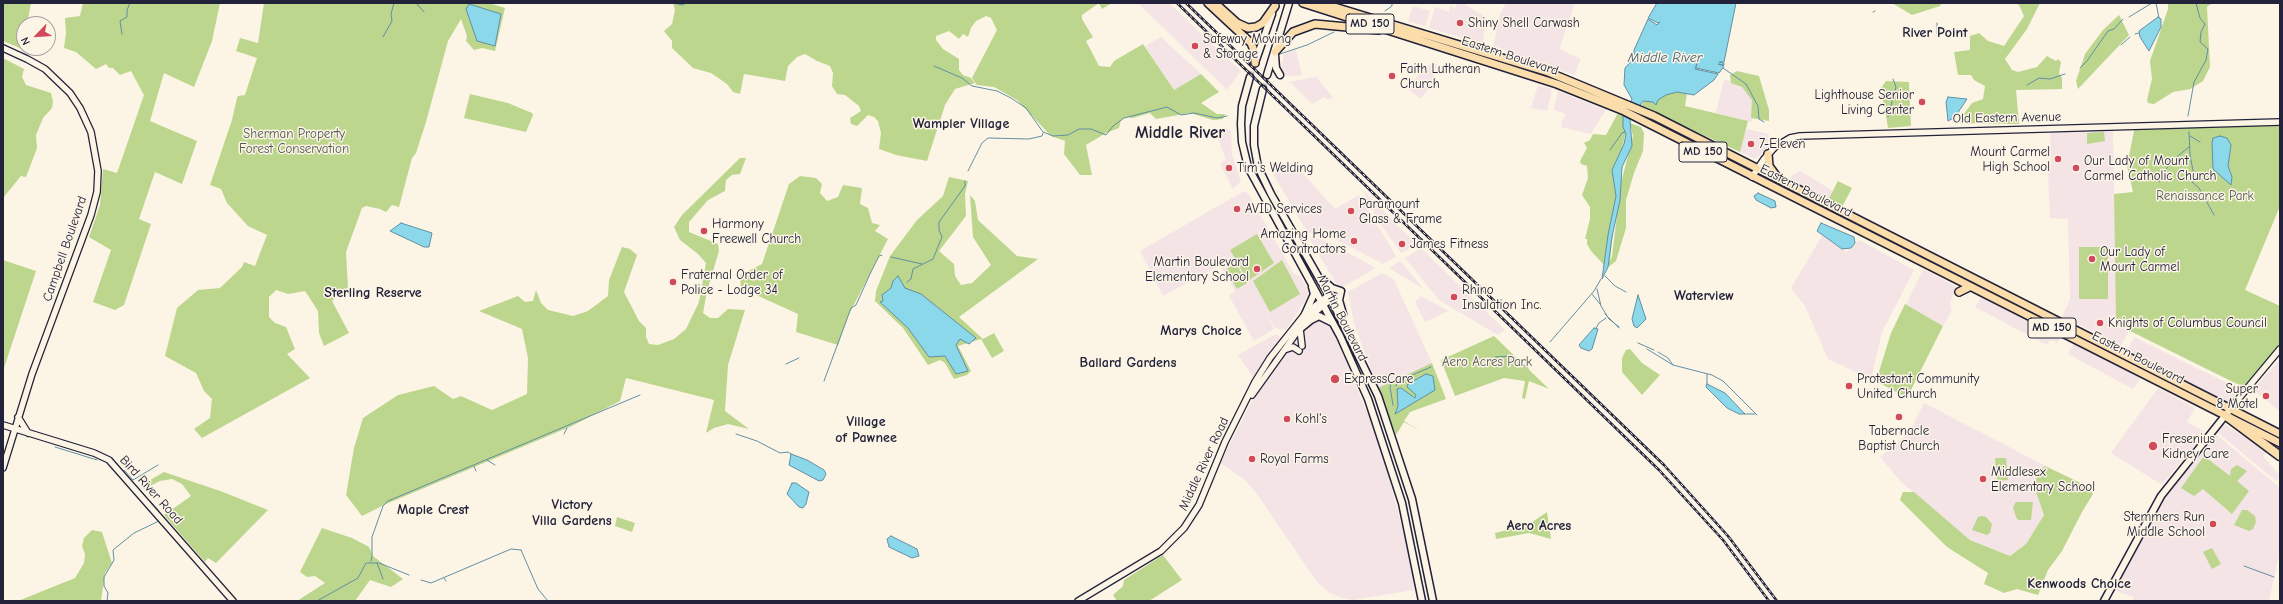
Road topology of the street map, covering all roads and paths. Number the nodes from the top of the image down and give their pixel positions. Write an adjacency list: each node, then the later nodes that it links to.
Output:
1 (1208, 3): 10 (main road)
2 (1215, 3): 6 (main road)
3 (1289, 3): 9 (main road)
4 (1303, 3): 7 (main road, Eastern Boulevard / MD 150)
5 (1321, 3): 15 (main road, Eastern Boulevard / MD 150)
6 (1275, 5): 10 (main road)
7 (1402, 34): 9 (main road); 16 (main road, Eastern Boulevard / MD 150)
8 (3, 48): 32 (street, Campbell Boulevard)
9 (1275, 52): 9 (main road)
10 (1255, 63)
11 (1250, 77): 21 (main road, Martin Boulevard)
12 (1263, 89): 20 (main road, Martin Boulevard)
13 (2280, 122): 14 (street, Old Eastern Avenue)
14 (1768, 154): 15 (street, Old Eastern Avenue); 17 (main road)
15 (1756, 168): 16 (street, Old Eastern Avenue); 17 (main road, Eastern Boulevard / MD 150)
16 (1752, 177): 18 (main road, Eastern Boulevard / MD 150)
17 (1780, 180): 19 (main road, Eastern Boulevard / MD 150)
18 (1823, 212): 19 (main road); 31 (main road, Eastern Boulevard / MD 150)
19 (1859, 220): 31 (main road, Eastern Boulevard / MD 150)
20 (1320, 278): 22 (main road, Martin Boulevard); 27 (main road)
21 (1311, 282): 23 (main road, Martin Boulevard); 24 (main road)
22 (1330, 297): 23 (street, Middle River Road); 27 (main road, Martin Boulevard)
23 (1323, 303): 24 (street, Middle River Road); 25 (main road, Martin Boulevard); 26 (street, Middle River Road)
24 (1305, 314): 30 (street, Middle River Road)
25 (1333, 323): 26 (main road); 42 (main road, Martin Boulevard)
26 (1300, 329): 29 (street, Middle River Road); 29 (street)
27 (1357, 349): 43 (main road, Martin Boulevard)
28 (2280, 349): 31 (street)
29 (1284, 350): 30 (street, Middle River Road)
30 (1247, 401): 41 (street, Middle River Road)
31 (2228, 412): 36 (main road, Eastern Boulevard / MD 150); 37 (main road, Eastern Boulevard / MD 150); 38 (highway); 44 (main road)
32 (18, 417): 34 (street, Campbell Boulevard); 35 (street)
33 (3, 425): 34 (street, Bird River Road)
34 (14, 429): 35 (street, Bird River Road); 39 (street, Campbell Boulevard)
35 (28, 433): 40 (street, Bird River Road)
36 (2280, 434)
37 (2280, 443)
38 (2280, 456)
39 (3, 468)
40 (233, 601)
41 (1078, 601)
42 (1422, 601)
43 (1434, 601)
44 (2104, 601)

